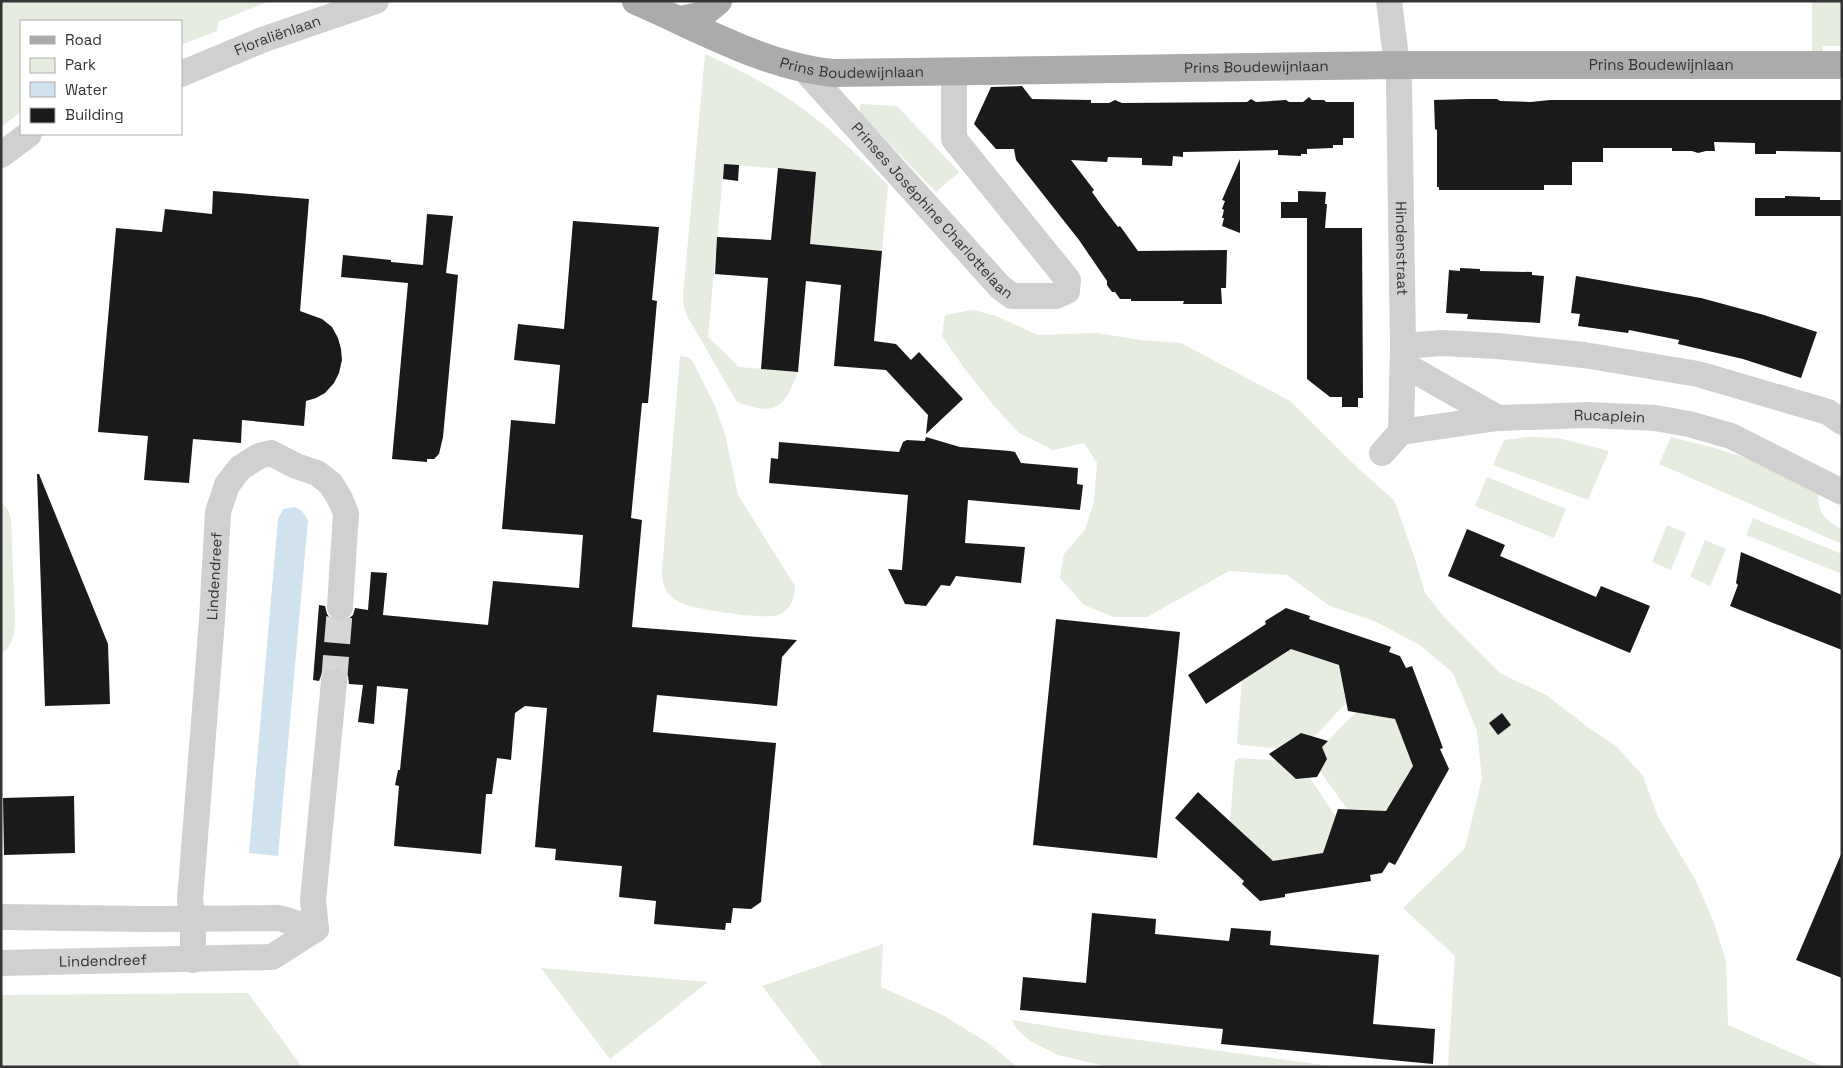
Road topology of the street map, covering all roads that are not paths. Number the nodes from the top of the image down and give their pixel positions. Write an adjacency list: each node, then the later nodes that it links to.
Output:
1 (376, 1): 10 (street, Floraliënlaan)
2 (636, 1): 5 (main road, Prins Boudewijnlaan)
3 (718, 1): 5 (main road)
4 (1389, 1): 6 (street, Hindenstraat)
5 (680, 20): 8 (main road, Prins Boudewijnlaan)
6 (1396, 65): 7 (main road, Prins Boudewijnlaan); 9 (main road, Prins Boudewijnlaan); 13 (street, Hindenstraat)
7 (1842, 65)
8 (804, 69): 9 (main road, Prins Boudewijnlaan); 9 (street, Prinses Joséphine Charlottelaan)
9 (954, 72)
10 (182, 74)
11 (29, 135): 12 (street)
12 (1, 155)
13 (1403, 355): 14 (street); 15 (street); 16 (street, Hindenstraat)
14 (1498, 418): 16 (street, Rucaplein); 18 (street, Rucaplein)
15 (1842, 422)
16 (1401, 432): 17 (street)
17 (1382, 453)
18 (1839, 484)
19 (340, 607): 22 (street, Lindendreef)
20 (334, 682): 23 (street)
21 (1, 917): 22 (street)
22 (193, 919): 23 (street); 24 (street, Lindendreef)
23 (316, 929): 24 (street, Lindendreef)
24 (193, 960): 25 (street, Lindendreef)
25 (1, 963)

